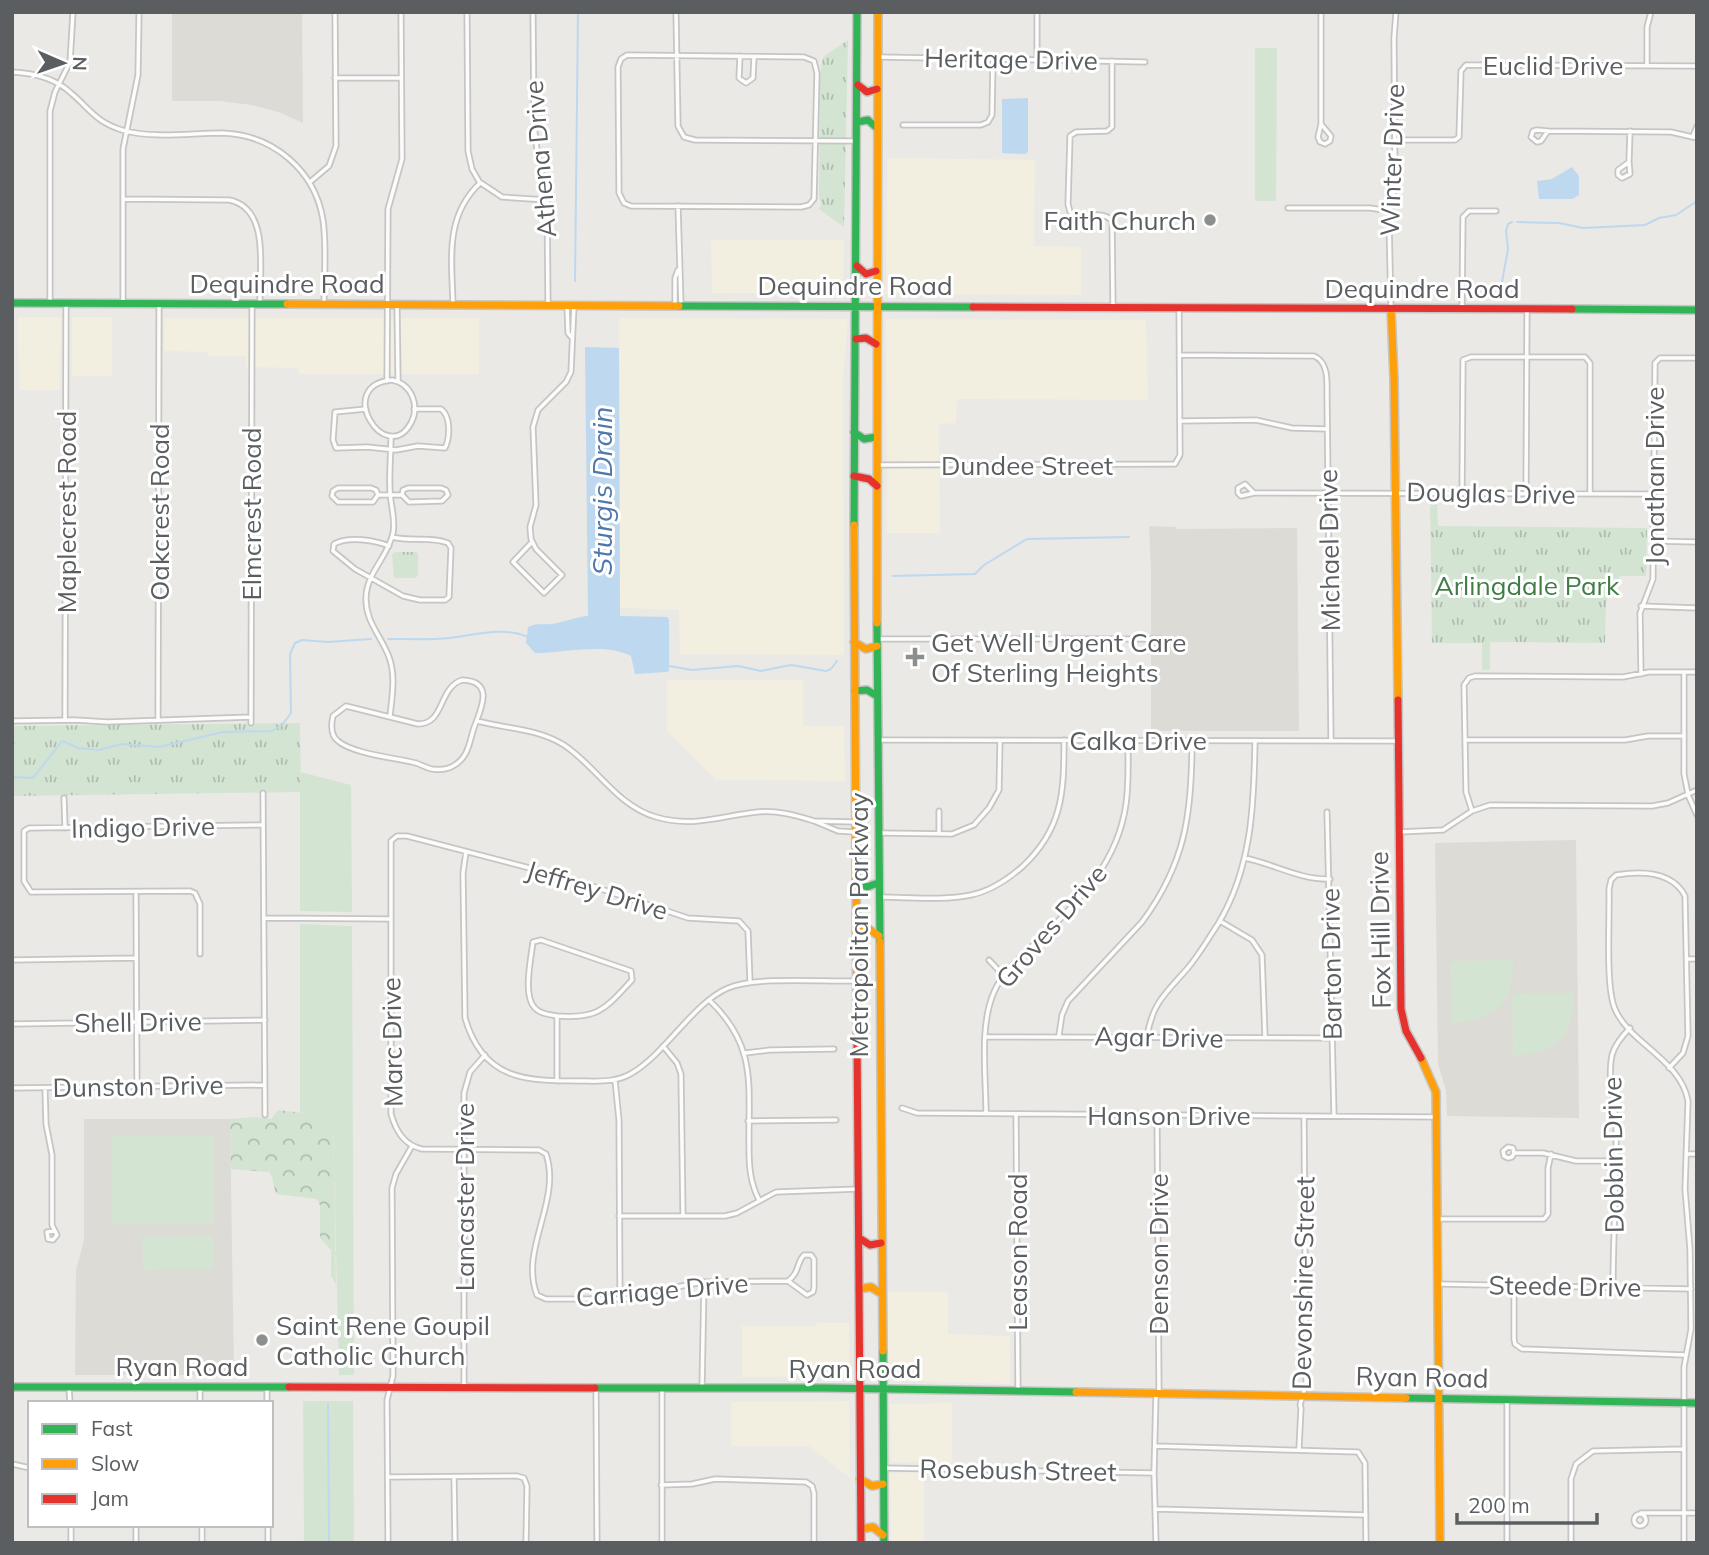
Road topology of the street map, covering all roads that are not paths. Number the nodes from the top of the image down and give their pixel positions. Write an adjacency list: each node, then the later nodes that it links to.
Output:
1 (73, 12): 28 (street)
2 (139, 12): 35 (street)
3 (335, 12): 25 (street)
4 (401, 12): 26 (street)
5 (467, 12): 44 (street)
6 (533, 12): 46 (street, Athena Drive)
7 (676, 12): 14 (street)
8 (857, 12): 27 (main road, Metropolitan Parkway)
9 (878, 12): 17 (main road, Metropolitan Parkway)
10 (1037, 12): 19 (street)
11 (1321, 12): 31 (street)
12 (1396, 12): 39 (street, Winter Drive)
13 (1651, 12): 22 (street)
14 (678, 55): 15 (street); 40 (street); 47 (street)
15 (740, 56): 16 (street); 16 (street)
16 (754, 57): 40 (street)
17 (878, 57): 18 (street, Heritage Drive); 29 (main road, Metropolitan Parkway)
18 (993, 59): 19 (street, Heritage Drive); 32 (street)
19 (1037, 60): 20 (street, Heritage Drive)
20 (1112, 61): 21 (street, Heritage Drive); 68 (street)
21 (1145, 62)
22 (1647, 65): 23 (street, Euclid Drive); 39 (street, Euclid Drive)
23 (1697, 65)
24 (12, 72): 28 (street)
25 (335, 78): 26 (street); 43 (street)
26 (401, 78): 57 (street)
27 (857, 83): 29 (main road); 30 (main road, Metropolitan Parkway)
28 (60, 85): 35 (street); 54 (street)
29 (877, 89): 34 (main road, Metropolitan Parkway)
30 (857, 122): 34 (main road); 41 (main road, Metropolitan Parkway)
31 (1321, 124): 31 (street)
32 (903, 125)
33 (1697, 126): 38 (street)
34 (877, 128): 52 (main road, Metropolitan Parkway)
35 (126, 131): 43 (street); 45 (street)
36 (1548, 131): 36 (street); 37 (street)
37 (1629, 131): 38 (street); 42 (street)
38 (1695, 137)
39 (1395, 140): 49 (street, Winter Drive)
40 (817, 141): 41 (street); 47 (street)
41 (857, 141): 51 (main road, Metropolitan Parkway)
42 (1629, 162): 42 (street)
43 (310, 182): 61 (street)
44 (481, 183): 46 (street); 62 (street)
45 (123, 199): 59 (street); 60 (street, Elmcrest Road)
46 (547, 200): 63 (street, Athena Drive)
47 (678, 206): 65 (street)
48 (1287, 208): 49 (street)
49 (1391, 211): 70 (street, Winter Drive)
50 (1496, 211): 71 (street)
51 (856, 264): 52 (main road); 66 (main road, Metropolitan Parkway)
52 (876, 271): 67 (main road, Metropolitan Parkway)
53 (12, 303): 54 (main road, Dequindre Road)
54 (50, 303): 55 (main road, Dequindre Road)
55 (66, 304): 59 (main road, Dequindre Road); 119 (street, Maplecrest Road)
56 (159, 304): 59 (main road, Dequindre Road); 60 (main road, Dequindre Road); 120 (street, Oakcrest Road)
57 (388, 304): 58 (main road, Dequindre Road); 61 (main road, Dequindre Road); 79 (street)
58 (397, 304): 62 (main road, Dequindre Road); 79 (street)
59 (123, 305)
60 (256, 305): 61 (main road, Dequindre Road); 118 (street, Elmcrest Road)
61 (324, 305)
62 (453, 305): 63 (main road, Dequindre Road)
63 (548, 305): 64 (main road, Dequindre Road)
64 (571, 305): 65 (main road, Dequindre Road); 103 (street)
65 (678, 306): 66 (main road, Dequindre Road)
66 (856, 306): 67 (main road, Dequindre Road); 74 (main road, Metropolitan Parkway)
67 (876, 306): 68 (main road, Dequindre Road); 75 (main road, Metropolitan Parkway)
68 (1113, 307): 69 (main road, Dequindre Road)
69 (1179, 308): 70 (main road, Dequindre Road); 76 (street)
70 (1391, 309): 71 (main road, Dequindre Road); 91 (main road, Fox Hill Drive)
71 (1462, 309): 72 (main road, Dequindre Road)
72 (1527, 309): 73 (main road, Dequindre Road); 77 (street)
73 (1697, 310)
74 (856, 339): 75 (main road); 84 (main road, Metropolitan Parkway)
75 (876, 344): 86 (main road, Metropolitan Parkway)
76 (1179, 355): 82 (street); 83 (street, Michael Drive)
77 (1527, 357): 94 (street); 95 (street); 96 (street)
78 (1697, 358): 97 (street, Jonathan Drive)
79 (393, 381): 80 (street); 81 (street)
80 (366, 409): 85 (street); 87 (street)
81 (415, 409): 85 (street); 87 (street)
82 (1180, 421): 83 (street); 88 (street, Dundee Street)
83 (1328, 429): 93 (street, Michael Drive)
84 (854, 432): 86 (main road); 89 (main road, Metropolitan Parkway)
85 (391, 436): 87 (street)
86 (876, 437): 88 (main road, Metropolitan Parkway)
87 (391, 450): 99 (street)
88 (877, 465): 90 (main road, Metropolitan Parkway)
89 (854, 476): 90 (main road); 110 (main road, Metropolitan Parkway)
90 (877, 486): 111 (main road, Metropolitan Parkway)
91 (1395, 492): 93 (street, Douglas Drive); 94 (street, Douglas Drive); 133 (main road, Fox Hill Drive)
92 (1254, 493): 92 (street, Douglas Drive); 93 (street, Douglas Drive)
93 (1328, 493): 132 (street, Michael Drive)
94 (1462, 493): 95 (street, Douglas Drive)
95 (1526, 494): 96 (street, Douglas Drive)
96 (1590, 494): 97 (street, Douglas Drive)
97 (1654, 494): 102 (street, Jonathan Drive)
98 (378, 495): 98 (street); 99 (street)
99 (390, 495): 100 (street); 101 (street)
100 (402, 495): 100 (street)
101 (392, 537): 105 (street); 106 (street)
102 (1654, 541): 104 (street); 107 (street, Jonathan Drive)
103 (532, 542): 103 (street)
104 (1697, 542)
105 (389, 545): 106 (street); 106 (street)
106 (370, 577): 117 (street)
107 (1641, 606): 108 (street); 114 (street, Jonathan Drive)
108 (1697, 608)
109 (1161, 639): 111 (street)
110 (854, 642): 111 (main road); 115 (main road, Metropolitan Parkway)
111 (877, 642): 116 (main road, Metropolitan Parkway)
112 (1684, 672): 113 (street); 114 (street); 124 (street)
113 (1697, 672)
114 (1640, 674): 131 (street)
115 (855, 691): 116 (main road); 144 (main road, Metropolitan Parkway)
116 (877, 696): 125 (main road, Metropolitan Parkway)
117 (390, 716): 122 (street); 122 (street)
118 (251, 717): 120 (street); 123 (street, Elmcrest Road)
119 (65, 719): 120 (street); 121 (street)
120 (158, 720)
121 (12, 721)
122 (477, 721): 142 (street)
123 (251, 723)
124 (1684, 736): 131 (street); 136 (street)
125 (878, 740): 126 (street, Calka Drive); 150 (main road, Metropolitan Parkway)
126 (1000, 740): 127 (street, Calka Drive); 151 (street)
127 (1064, 740): 128 (street, Calka Drive); 159 (street)
128 (1128, 740): 129 (street, Calka Drive); 171 (street, Groves Drive)
129 (1192, 740): 130 (street, Calka Drive); 180 (street)
130 (1255, 740): 132 (street, Calka Drive); 154 (street)
131 (1465, 740): 139 (street)
132 (1331, 741): 133 (street, Calka Drive)
133 (1398, 741): 149 (main road, Fox Hill Drive)
134 (1697, 790): 136 (street)
135 (263, 793): 145 (street)
136 (1688, 794): 139 (street); 141 (street)
137 (64, 797): 146 (street)
138 (939, 811): 151 (street)
139 (1472, 811): 149 (street)
140 (1328, 812): 155 (street, Barton Drive)
141 (1697, 815)
142 (814, 821): 143 (street); 147 (street)
143 (830, 822): 144 (street); 147 (street)
144 (855, 822): 148 (main road, Metropolitan Parkway)
145 (263, 825): 146 (street, Indigo Drive); 160 (street)
146 (65, 828): 158 (street, Indigo Drive)
147 (829, 828): 148 (street)
148 (855, 832): 156 (main road, Metropolitan Parkway)
149 (1399, 832): 203 (main road, Fox Hill Drive)
150 (878, 833): 151 (street); 157 (main road, Metropolitan Parkway)
151 (939, 834)
152 (393, 838): 153 (street, Jeffrey Drive); 161 (street, Marc Drive)
153 (466, 852): 173 (street, Jeffrey Drive); 188 (street)
154 (1245, 858): 155 (street); 162 (street)
155 (1330, 879): 184 (street, Barton Drive)
156 (856, 880): 157 (main road); 163 (main road, Metropolitan Parkway)
157 (878, 883): 159 (main road, Metropolitan Parkway)
158 (136, 892): 165 (street); 166 (street)
159 (878, 897): 164 (main road, Metropolitan Parkway)
160 (264, 918): 161 (street); 176 (street)
161 (391, 919): 206 (street, Marc Drive)
162 (1220, 921): 182 (street); 183 (street)
163 (856, 930): 164 (main road); 172 (main road, Metropolitan Parkway)
164 (879, 936): 222 (main road, Metropolitan Parkway)
165 (200, 954)
166 (136, 958): 169 (street); 177 (street)
167 (1687, 959): 168 (street); 179 (street); 189 (street)
168 (1697, 959)
169 (12, 960)
170 (989, 960): 171 (street)
171 (1003, 975): 181 (street, Groves Drive)
172 (856, 981): 173 (street); 213 (main road, Metropolitan Parkway)
173 (750, 982): 174 (street)
174 (709, 1000): 185 (street); 187 (street)
175 (557, 1016): 175 (street); 191 (street)
176 (265, 1020): 177 (street, Shell Drive); 192 (street)
177 (136, 1022): 178 (street, Shell Drive); 193 (street)
178 (12, 1024)
179 (1630, 1028): 189 (street); 212 (street, Dobbin Drive)
180 (1059, 1036): 181 (street, Agar Drive); 182 (street, Agar Drive)
181 (985, 1037): 197 (street, Groves Drive)
182 (1147, 1037): 183 (street, Agar Drive)
183 (1265, 1038): 184 (street, Agar Drive)
184 (1333, 1038): 202 (street, Barton Drive)
185 (663, 1046): 190 (street); 216 (street)
186 (834, 1049): 187 (street)
187 (745, 1053): 205 (street)
188 (485, 1055): 191 (street); 207 (street, Lancaster Drive)
189 (1669, 1068): 210 (street)
190 (615, 1080): 191 (street); 215 (street)
191 (557, 1081)
192 (265, 1085): 193 (street, Dunston Drive); 199 (street)
193 (136, 1086): 195 (street, Dunston Drive)
194 (12, 1088): 195 (street, Dunston Drive)
195 (45, 1088): 218 (street)
196 (902, 1108): 197 (street, Hanson Drive)
197 (985, 1114): 198 (street, Hanson Drive)
198 (1016, 1114): 200 (street, Hanson Drive); 244 (street, Leason Road)
199 (265, 1115)
200 (1157, 1115): 201 (street, Hanson Drive); 245 (street, Denson Drive)
201 (1304, 1116): 202 (street, Hanson Drive); 246 (street, Devonshire Street)
202 (1334, 1116): 203 (street, Hanson Drive)
203 (1437, 1117): 217 (main road, Fox Hill Drive)
204 (836, 1120): 205 (street)
205 (748, 1121): 214 (street)
206 (412, 1146): 207 (street); 237 (street)
207 (464, 1150): 231 (street, Carriage Drive); 238 (street, Lancaster Drive)
208 (1514, 1153): 209 (street)
209 (1550, 1154): 212 (street); 217 (street)
210 (1687, 1154): 211 (street); 229 (street)
211 (1697, 1154)
212 (1616, 1161): 227 (street, Dobbin Drive)
213 (858, 1189): 214 (street); 221 (main road, Metropolitan Parkway)
214 (759, 1200): 216 (street)
215 (619, 1216): 216 (street); 231 (street)
216 (683, 1216)
217 (1438, 1219): 225 (main road, Fox Hill Drive)
218 (52, 1225): 219 (street); 220 (street)
219 (48, 1231): 220 (street); 220 (street)
220 (55, 1231)
221 (859, 1238): 222 (main road); 228 (main road, Metropolitan Parkway)
222 (881, 1243): 230 (main road, Metropolitan Parkway)
223 (788, 1281): 223 (street, Carriage Drive); 224 (street, Carriage Drive)
224 (704, 1282): 231 (street, Carriage Drive); 241 (street)
225 (1439, 1284): 226 (street, Steede Drive); 247 (main road, Fox Hill Drive)
226 (1514, 1284): 227 (street, Steede Drive); 232 (street)
227 (1613, 1288): 229 (street, Steede Drive)
228 (859, 1289): 230 (main road); 242 (main road, Metropolitan Parkway)
229 (1691, 1289): 232 (street)
230 (882, 1294): 243 (main road, Metropolitan Parkway)
231 (620, 1300)
232 (1686, 1355): 252 (street)
233 (267, 1386): 236 (main road, Ryan Road); 237 (main road, Ryan Road); 251 (street)
234 (12, 1387): 235 (main road, Ryan Road)
235 (69, 1387): 236 (main road, Ryan Road); 249 (street)
236 (200, 1387): 250 (street)
237 (390, 1387): 238 (main road, Ryan Road); 259 (street)
238 (464, 1387): 239 (main road, Ryan Road)
239 (596, 1388): 240 (main road, Ryan Road); 276 (street)
240 (662, 1388): 241 (main road, Ryan Road); 263 (street)
241 (702, 1388): 242 (main road, Ryan Road)
242 (860, 1389): 243 (main road, Ryan Road); 261 (main road, Metropolitan Parkway)
243 (883, 1389): 244 (main road, Ryan Road); 257 (main road, Metropolitan Parkway)
244 (1018, 1391): 245 (main road, Ryan Road)
245 (1157, 1393): 246 (main road, Ryan Road); 254 (street, Denson Drive)
246 (1303, 1396): 247 (main road, Ryan Road); 255 (street, Devonshire Street)
247 (1440, 1398): 248 (main road, Ryan Road); 282 (main road, Fox Hill Drive)
248 (1507, 1400): 252 (main road, Ryan Road); 283 (street)
249 (69, 1401)
250 (200, 1401)
251 (267, 1401)
252 (1684, 1403): 253 (main road, Ryan Road); 256 (street)
253 (1697, 1403)
254 (1156, 1446): 255 (street); 258 (street, Denson Drive)
255 (1299, 1448): 268 (street)
256 (1684, 1449): 266 (street); 284 (street)
257 (883, 1468): 258 (street, Rosebush Street); 262 (main road, Metropolitan Parkway)
258 (1154, 1473): 264 (street, Denson Drive)
259 (388, 1477): 260 (street); 273 (street)
260 (454, 1477): 274 (street); 275 (street)
261 (860, 1479): 262 (main road); 271 (main road, Metropolitan Parkway)
262 (883, 1484): 272 (main road, Metropolitan Parkway)
263 (661, 1485): 277 (street); 278 (street)
264 (1156, 1509): 268 (street); 280 (street, Denson Drive)
265 (1641, 1513): 269 (street); 270 (street); 270 (street)
266 (1684, 1513): 267 (street); 269 (street); 285 (street)
267 (1697, 1513)
268 (1366, 1515): 281 (street)
269 (1652, 1515): 270 (street)
270 (1645, 1523)
271 (861, 1529): 272 (main road); 279 (main road, Metropolitan Parkway)
272 (883, 1539)
273 (388, 1543)
274 (455, 1543)
275 (526, 1543)
276 (597, 1543)
277 (662, 1543)
278 (814, 1543)
279 (861, 1543)
280 (1156, 1543)
281 (1366, 1543)
282 (1440, 1543)
283 (1507, 1543)
284 (1571, 1543)
285 (1684, 1543)

